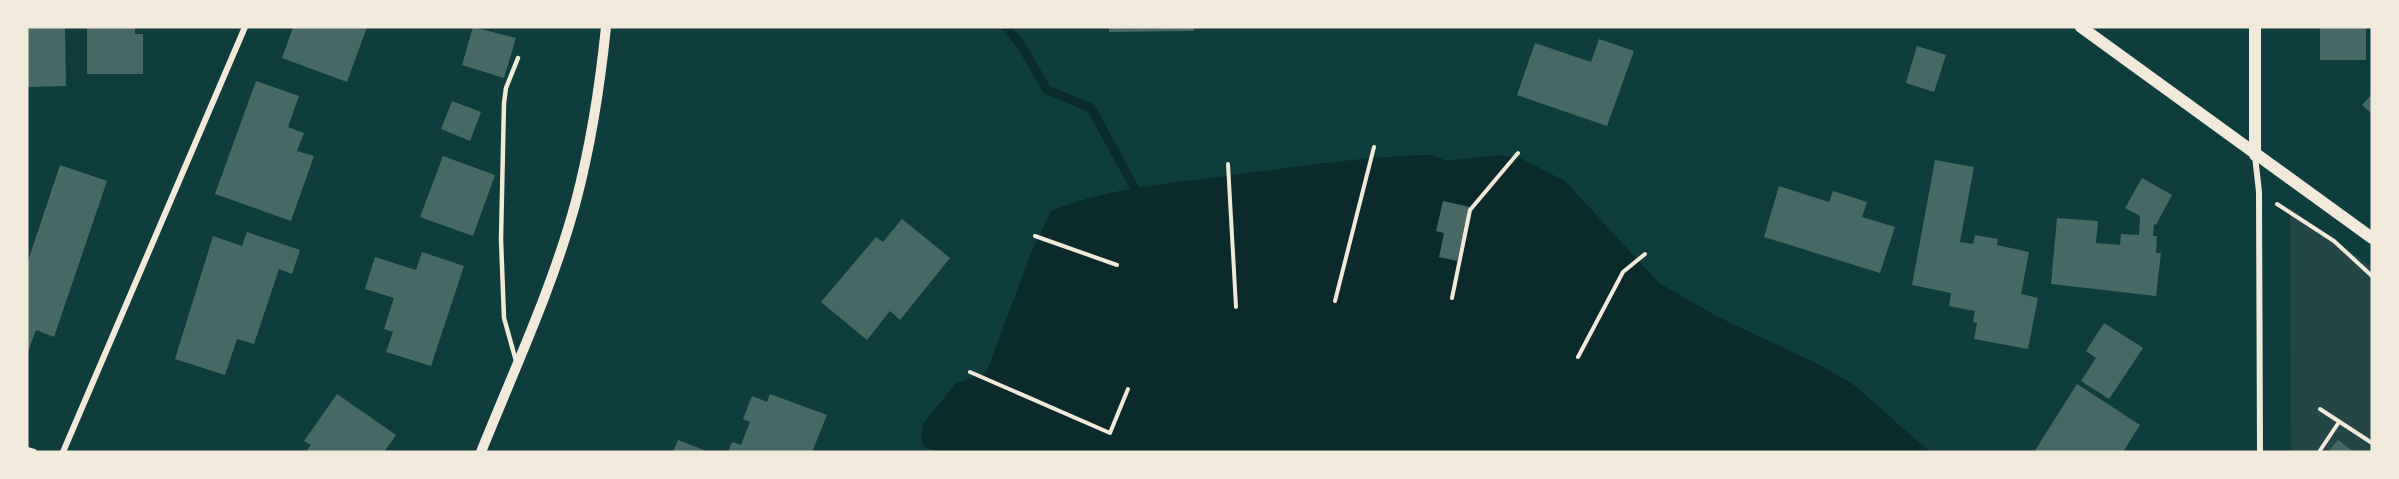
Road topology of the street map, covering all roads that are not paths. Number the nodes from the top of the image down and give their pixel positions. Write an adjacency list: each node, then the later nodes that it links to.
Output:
1 (245, 27): 11 (street)
2 (606, 27): 8 (street)
3 (2081, 27): 6 (main road)
4 (2254, 27): 6 (main road)
5 (518, 58): 8 (lane)
6 (2255, 155): 7 (main road); 13 (street)
7 (2372, 238)
8 (517, 363): 12 (street)
9 (27, 450): 10 (street)
10 (34, 452)
11 (63, 452)
12 (481, 452)
13 (2260, 452)

